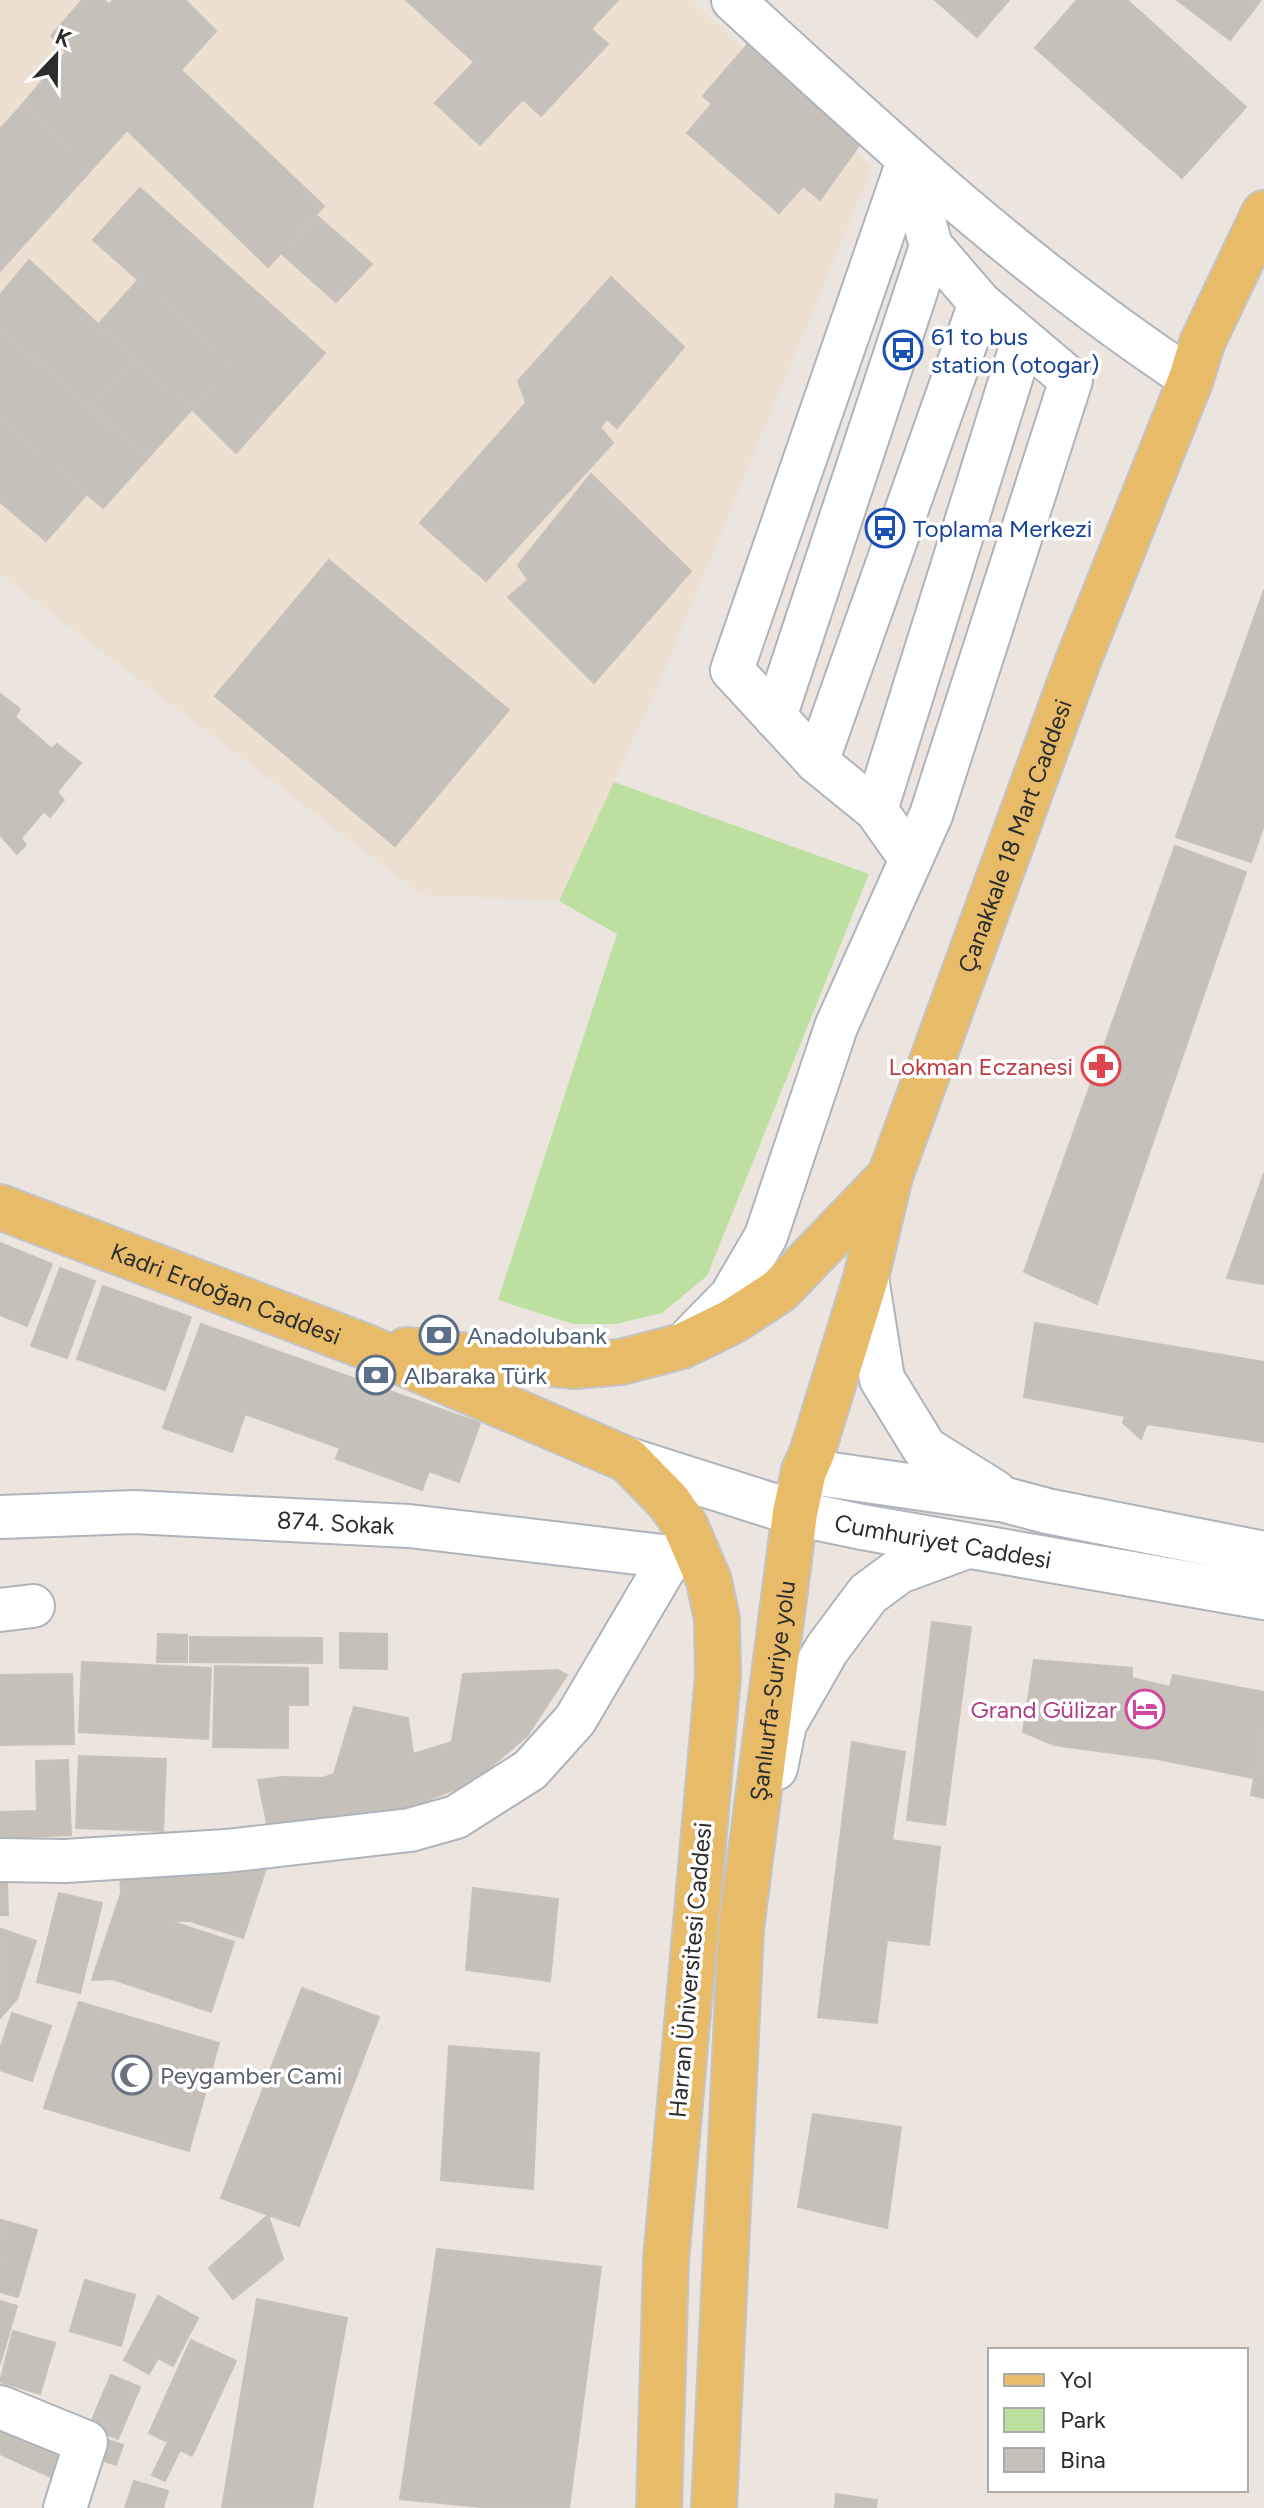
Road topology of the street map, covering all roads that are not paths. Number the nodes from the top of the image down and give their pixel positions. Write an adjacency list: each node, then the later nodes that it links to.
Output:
1 (733, 0): 2 (street)
2 (908, 161): 4 (street); 7 (street); 8 (street)
3 (1264, 213): 7 (main road, Çanakkale 18 Mart Caddesi)
4 (931, 246): 5 (street); 8 (street)
5 (980, 303): 6 (street); 9 (street)
6 (1023, 340): 10 (street); 11 (street)
7 (1191, 379): 12 (main road, Çanakkale 18 Mart Caddesi)
8 (775, 717): 9 (street)
9 (817, 762): 10 (street)
10 (876, 810): 11 (street)
11 (910, 858): 16 (street)
12 (890, 1176): 14 (main road, Çanakkale 18 Mart Caddesi); 16 (main road)
13 (0, 1207): 15 (main road, Kadri Erdoğan Caddesi)
14 (866, 1278): 18 (main road, Çanakkale 18 Mart Caddesi); 19 (main road)
15 (364, 1346): 16 (main road); 17 (main road, Kadri Erdoğan Caddesi)
16 (682, 1346)
17 (628, 1460): 18 (main road, Cumhuriyet Caddesi); 28 (main road, Harran Üniversitesi Caddesi)
18 (800, 1492): 19 (main road, Cumhuriyet Caddesi); 21 (main road, Cumhuriyet Caddesi); 25 (main road, Şanlıurfa-Suriye yolu)
19 (1006, 1500): 22 (main road, Cumhuriyet Caddesi)
20 (0, 1517): 24 (street, 874. Sokak)
21 (970, 1545): 23 (main road, Cumhuriyet Caddesi); 25 (main road)
22 (1264, 1554)
23 (1264, 1597)
24 (0, 1860)
25 (743, 1911): 29 (main road, Harran Üniversitesi Caddesi)
26 (0, 2407): 27 (street)
27 (65, 2508)
28 (659, 2508)
29 (714, 2508)

